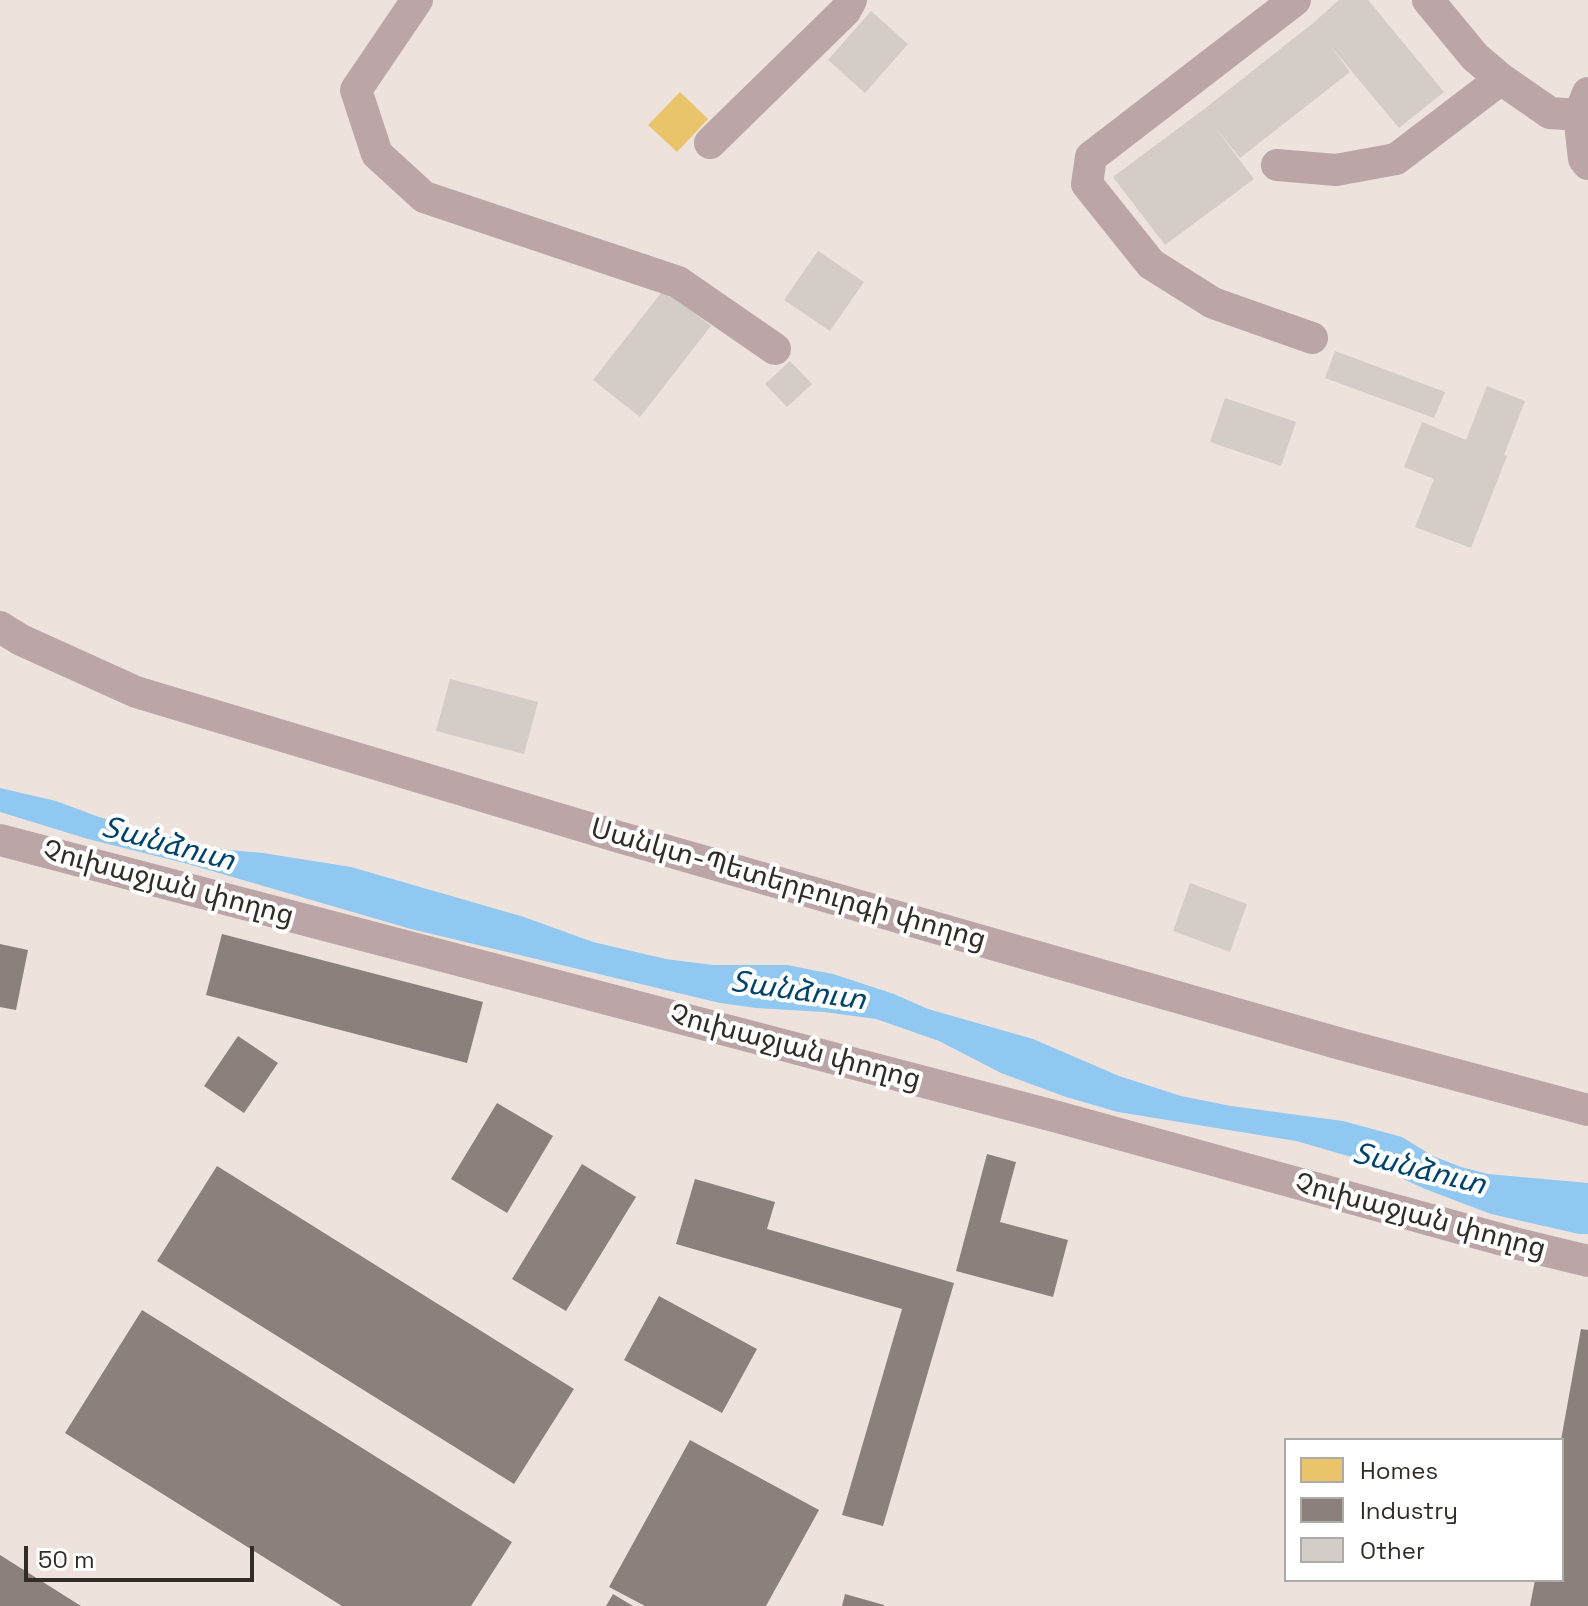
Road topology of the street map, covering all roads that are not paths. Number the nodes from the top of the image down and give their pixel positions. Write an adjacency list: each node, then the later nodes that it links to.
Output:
1 (417, 0): 11 (street)
2 (851, 0): 7 (street)
3 (1295, 0): 10 (street)
4 (1428, 0): 5 (street)
5 (1501, 79): 6 (street); 9 (street)
6 (1584, 104): 8 (street)
7 (710, 143)
8 (1588, 164)
9 (1277, 165)
10 (1312, 338)
11 (775, 349)
12 (0, 627): 14 (street, Սանկտ-Պետերբուրգի փողոց)
13 (0, 840): 15 (street, Չուխաջյան փողոց)
14 (1588, 1110)
15 (1588, 1261)

